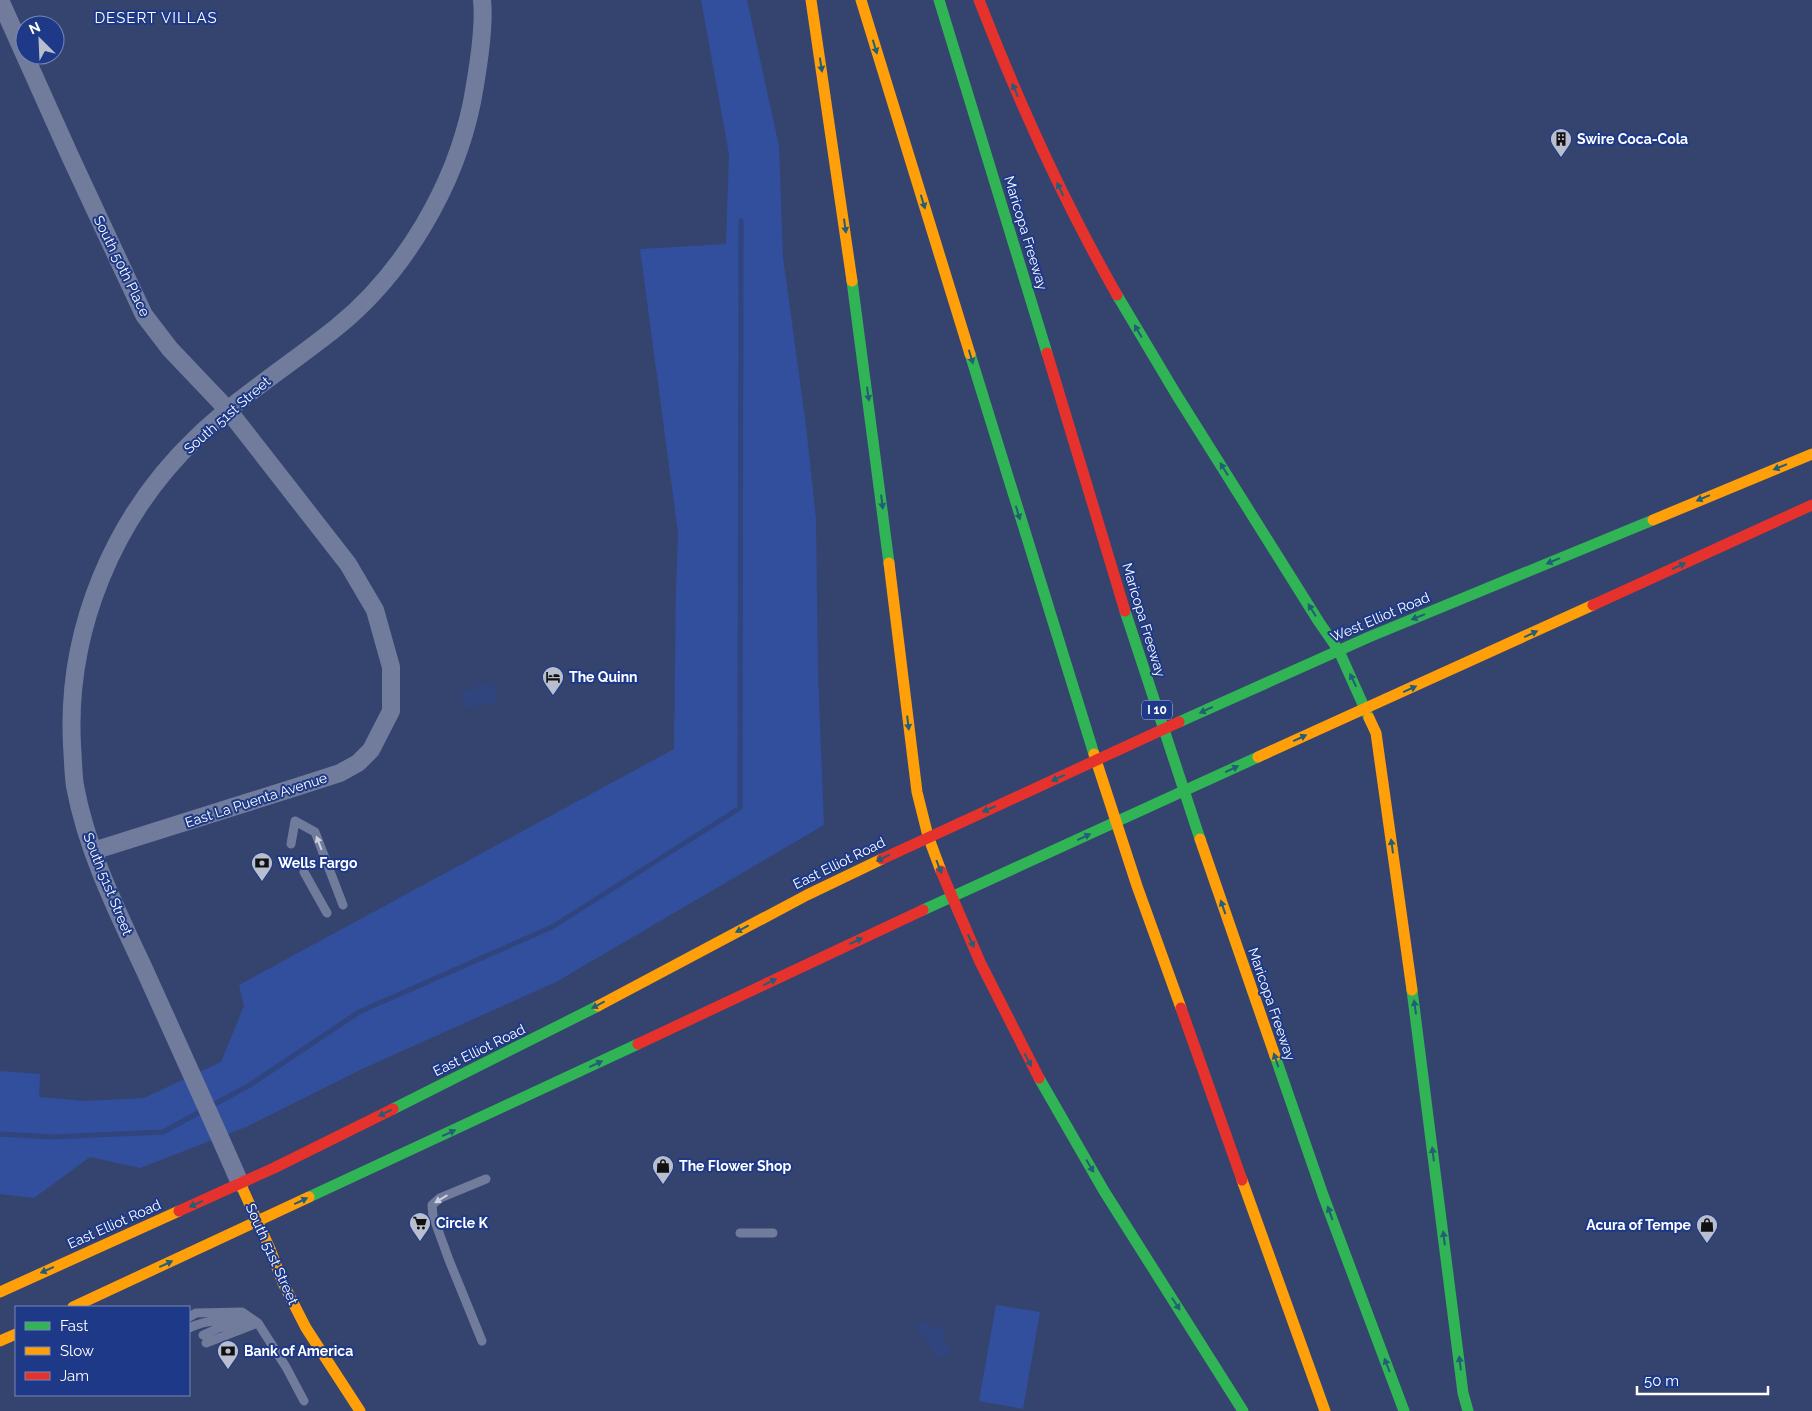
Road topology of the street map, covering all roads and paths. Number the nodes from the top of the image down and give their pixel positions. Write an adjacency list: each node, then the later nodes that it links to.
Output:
1 (0, 0): 7 (street, South 50th Place)
2 (482, 0): 7 (street, South 51st Street)
3 (811, 0): 14 (main road, one-way to 14)
4 (861, 0): 38 (main road, one-way to 38)
5 (939, 0): 39 (main road, Maricopa Freeway / I 10, one-way to 5)
6 (979, 0): 10 (main road, one-way to 6)
7 (228, 410): 12 (street, South 50th Place); 16 (street, South 51st Street)
8 (1812, 454): 10 (main road, West Elliot Road, one-way to 10)
9 (1812, 505): 11 (main road, one-way to 9)
10 (1339, 651): 11 (main road, one-way to 10); 13 (main road, West Elliot Road, one-way to 13)
11 (1366, 709): 18 (main road, one-way to 11); 40 (main road, one-way to 11)
12 (391, 711): 16 (street, East La Puenta Avenue)
13 (965, 820): 14 (main road, East Elliot Road)
14 (928, 837): 18 (main road, one-way to 18); 22 (main road, East Elliot Road, one-way to 22)
15 (291, 844): 19 (lane, one-way to 15)
16 (93, 851): 22 (street, South 51st Street)
17 (304, 872): 20 (lane)
18 (950, 897): 23 (main road, one-way to 18); 37 (main road, one-way to 37)
19 (343, 905)
20 (327, 912)
21 (486, 1179): 34 (lane, one-way to 34)
22 (240, 1184): 23 (main road, South 51st Street); 26 (main road, East Elliot Road, one-way to 26)
23 (257, 1222): 27 (main road, one-way to 23); 36 (main road, South 51st Street)
24 (740, 1233): 25 (lane)
25 (773, 1233)
26 (0, 1292)
27 (75, 1306)
28 (190, 1316): 29 (lane)
29 (257, 1322): 30 (lane); 32 (lane); 35 (lane)
30 (190, 1328)
31 (15, 1334): 33 (main road)
32 (205, 1339)
33 (0, 1341)
34 (482, 1341)
35 (304, 1401)
36 (360, 1411)
37 (1244, 1411)
38 (1326, 1411)
39 (1404, 1411)
40 (1468, 1411)

